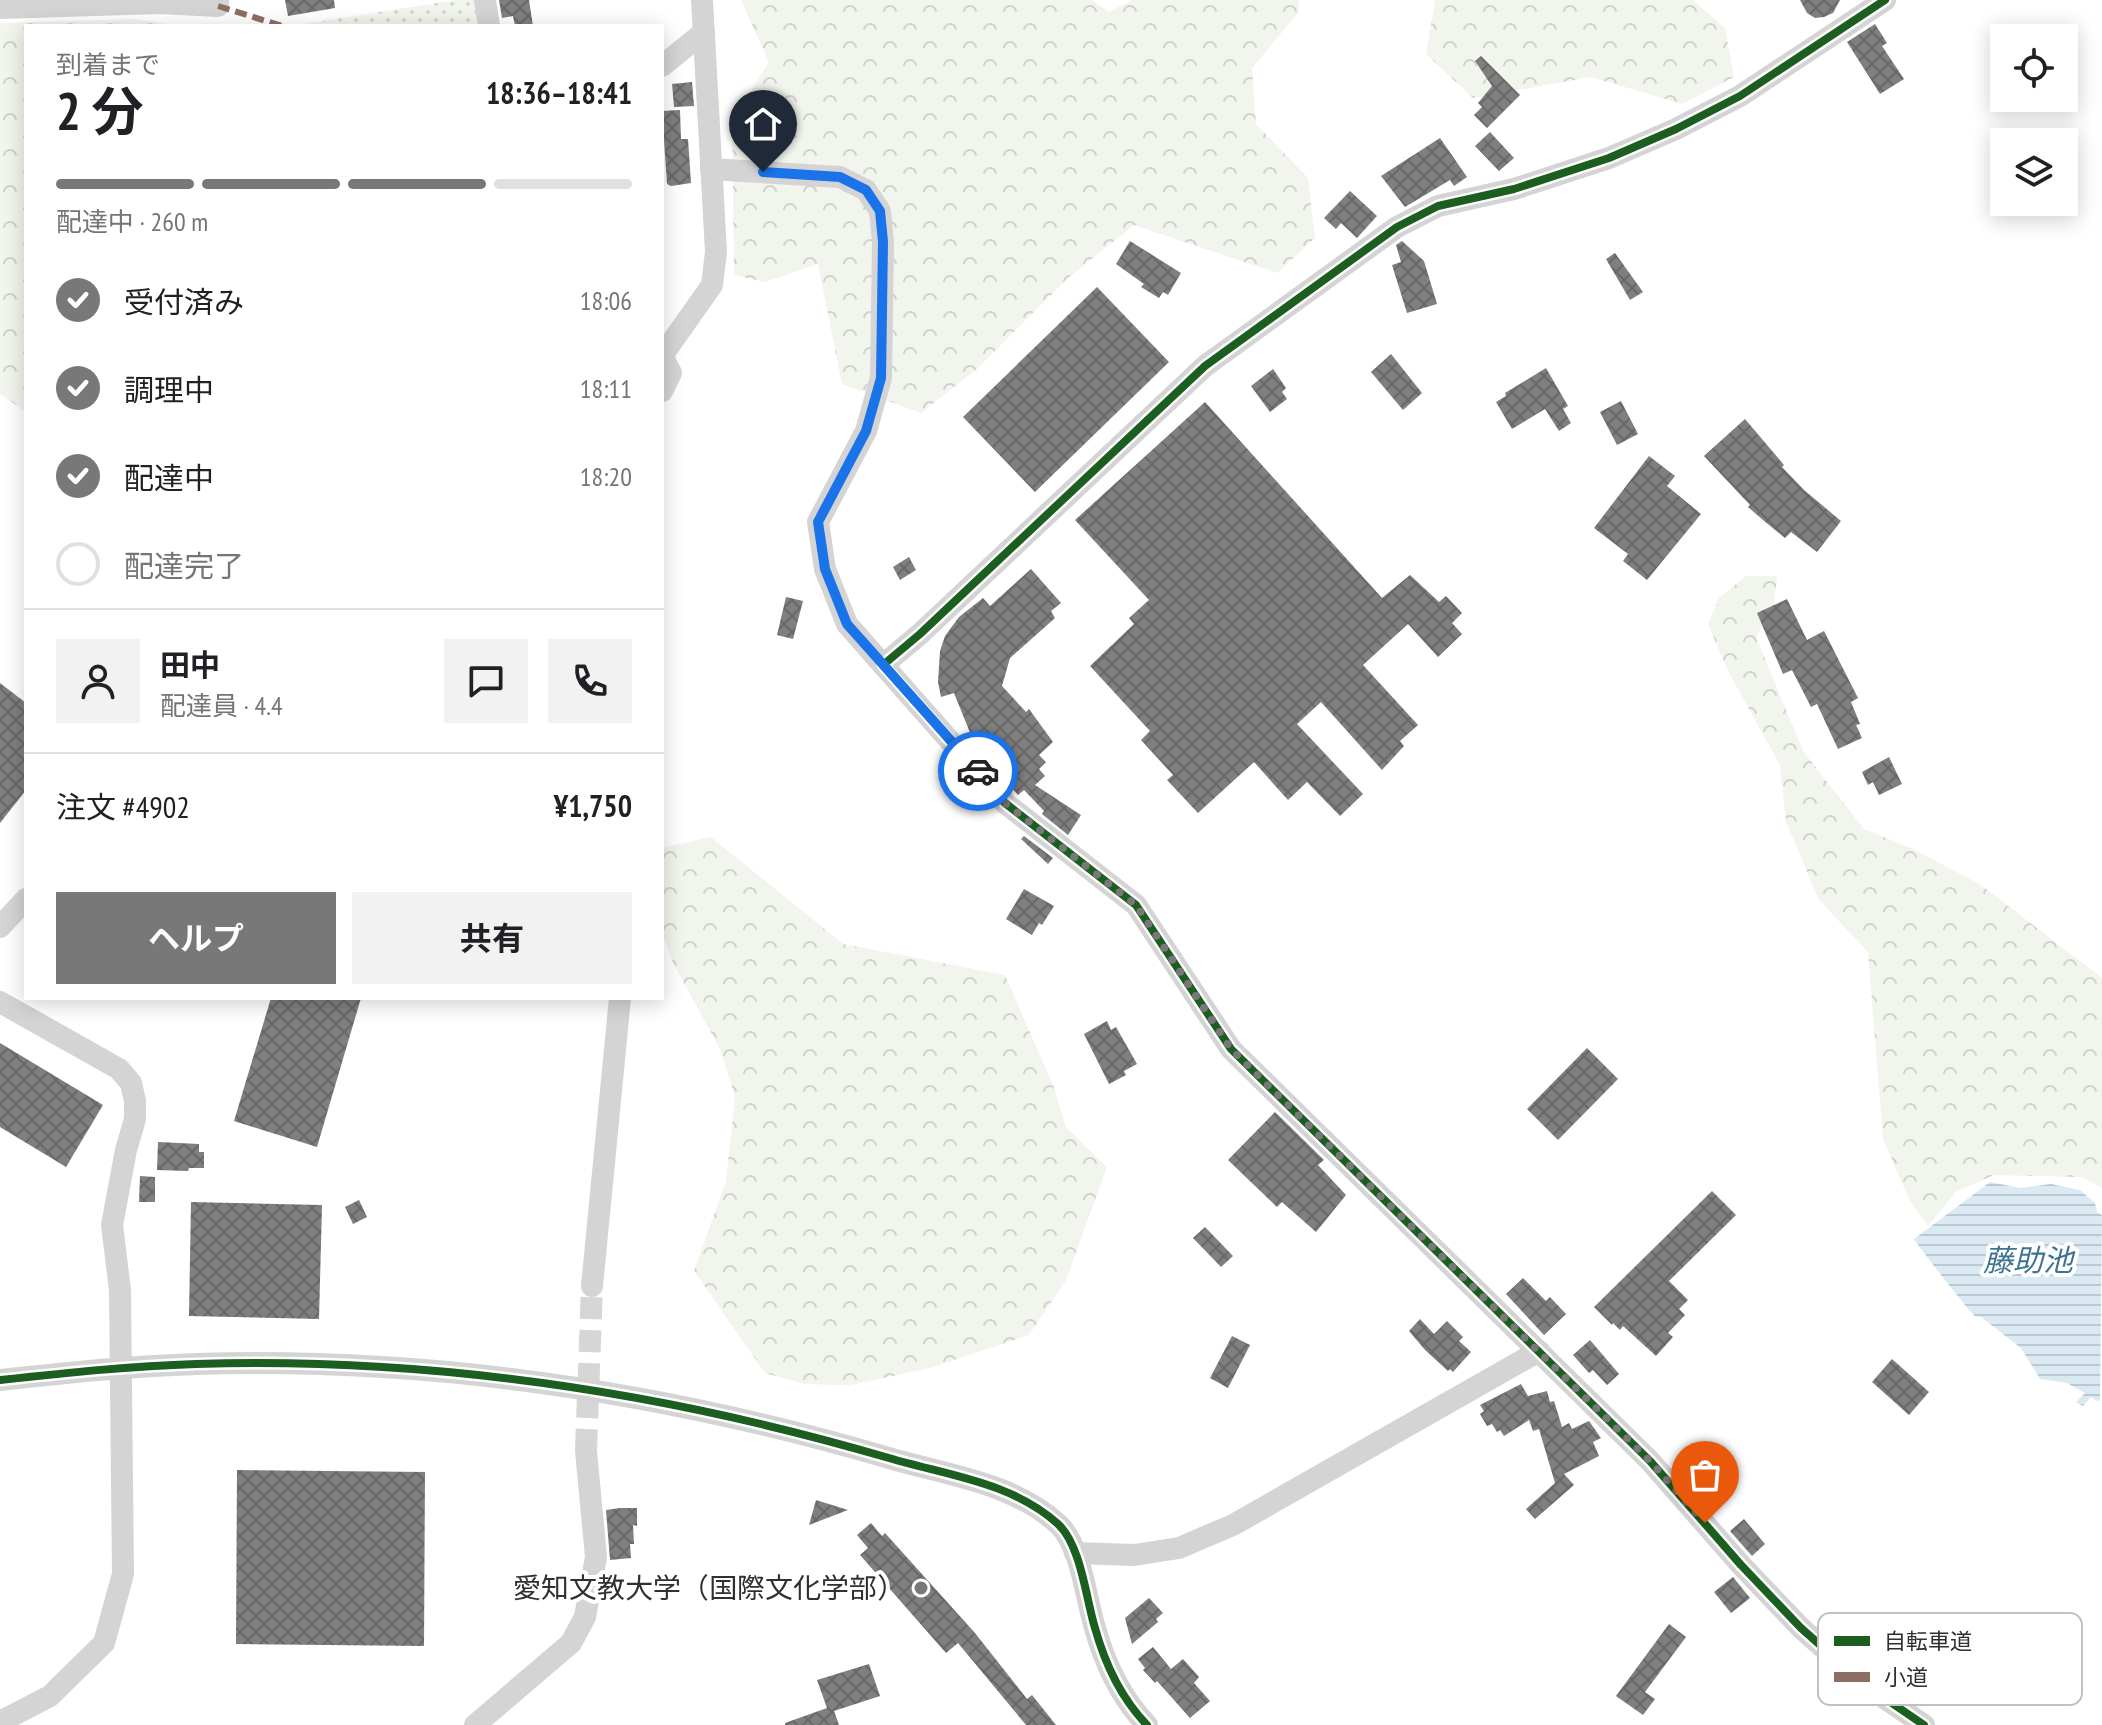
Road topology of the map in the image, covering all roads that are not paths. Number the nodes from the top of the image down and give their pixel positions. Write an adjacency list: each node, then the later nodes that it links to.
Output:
1 (218, 0): 5 (street)
2 (485, 0): 7 (street)
3 (702, 0): 8 (street)
4 (1885, 0): 14 (street)
5 (53, 3): 6 (street)
6 (0, 8)
7 (489, 24)
8 (704, 32): 9 (street); 10 (street)
9 (664, 64)
10 (711, 169): 11 (street); 14 (street)
11 (664, 353)
12 (664, 360): 13 (street)
13 (664, 387)
14 (883, 665): 20 (street)
15 (24, 901): 16 (street)
16 (0, 927)
17 (620, 1000): 19 (street)
18 (0, 1002): 21 (street)
19 (592, 1286)
20 (1539, 1351): 24 (street); 25 (street)
21 (122, 1367): 22 (street); 24 (street); 27 (street)
22 (0, 1380)
23 (586, 1451): 28 (street)
24 (1075, 1553): 29 (street)
25 (1818, 1643)
26 (1895, 1705): 30 (street)
27 (0, 1722)
28 (475, 1725)
29 (1147, 1725)
30 (1924, 1725)

